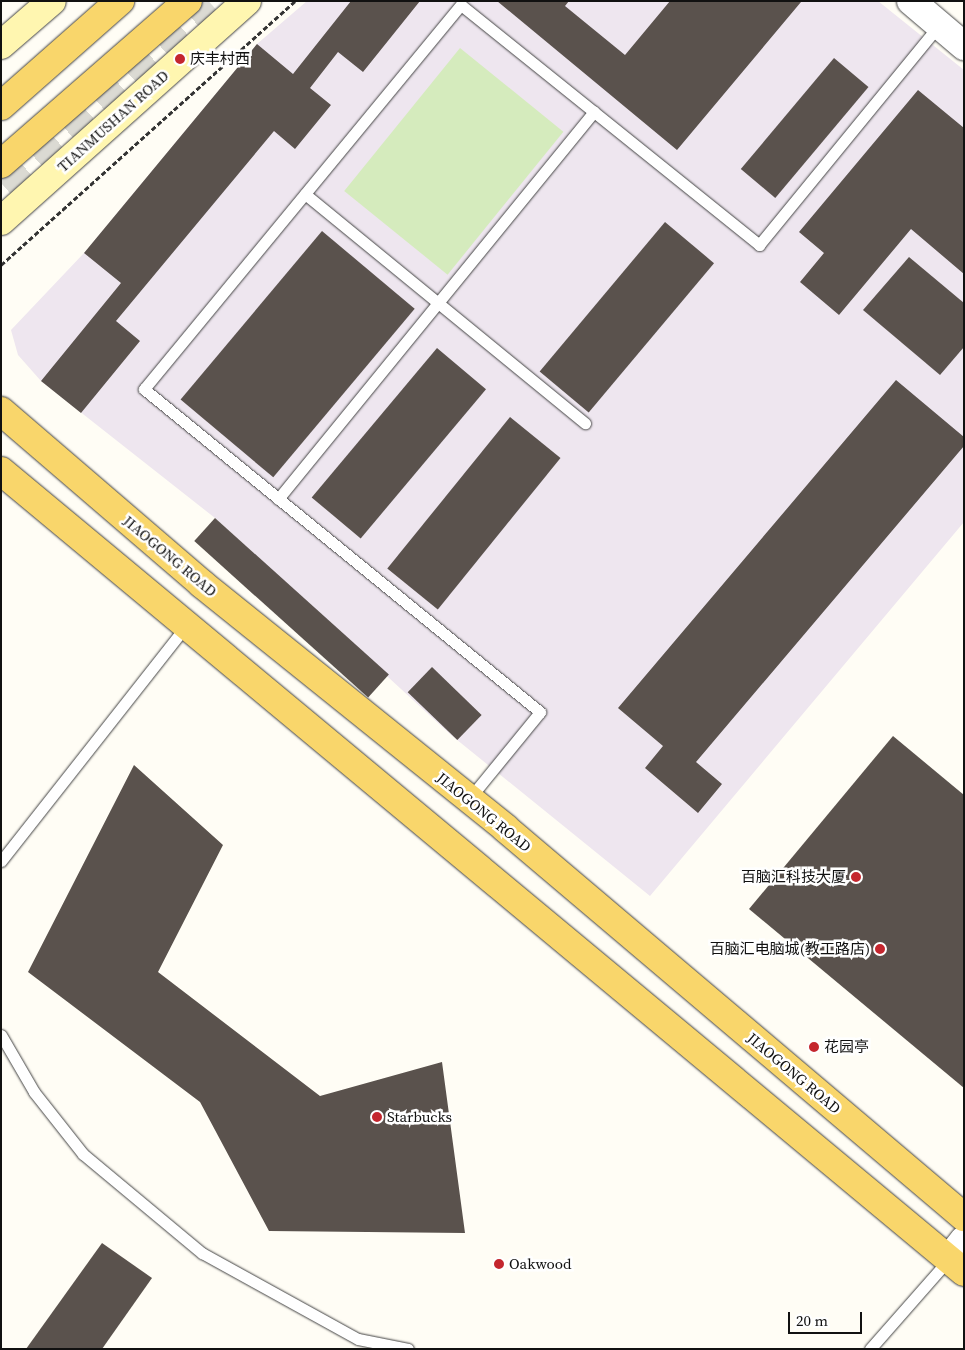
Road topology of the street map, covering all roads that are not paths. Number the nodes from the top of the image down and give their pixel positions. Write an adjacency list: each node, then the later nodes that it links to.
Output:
1 (52, 1): 7 (main road)
2 (120, 1): 9 (main road)
3 (188, 1): 11 (main road)
4 (247, 1): 13 (main road, TIANMUSHAN ROAD)
5 (911, 1): 6 (street)
6 (939, 25): 8 (street); 10 (lane)
7 (1, 45)
8 (964, 46)
9 (1, 106)
10 (594, 112): 12 (lane); 14 (lane)
11 (1, 164)
12 (305, 194): 14 (lane); 18 (lane)
13 (1, 221)
14 (439, 303): 16 (lane); 18 (lane)
15 (1, 411): 20 (main road, JIAOGONG ROAD)
16 (585, 423)
17 (1, 471): 19 (main road)
18 (278, 500): 20 (lane)
19 (188, 624): 21 (lane); 24 (main road)
20 (469, 799): 23 (main road, JIAOGONG ROAD)
21 (1, 861)
22 (1, 1035): 25 (lane)
23 (964, 1217)
24 (959, 1257): 26 (lane)
25 (408, 1349)
26 (870, 1349)

